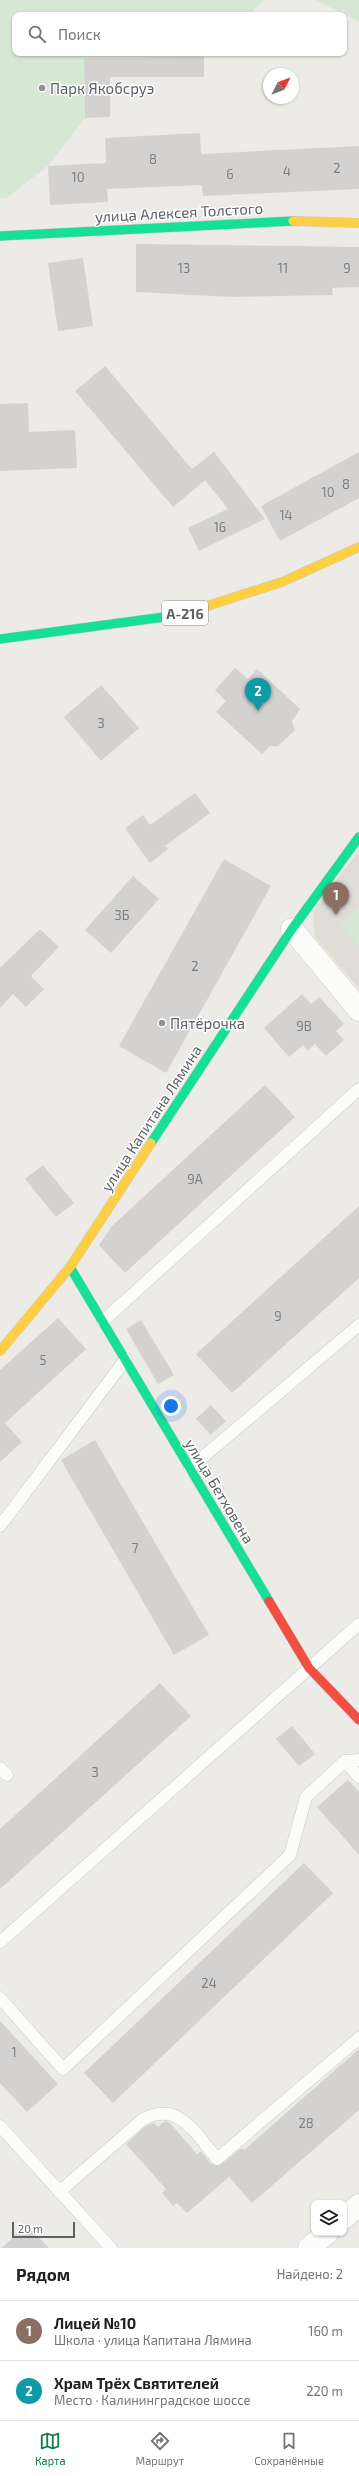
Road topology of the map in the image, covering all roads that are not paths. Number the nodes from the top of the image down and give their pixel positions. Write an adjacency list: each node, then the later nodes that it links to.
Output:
1 (359, 223): 2 (street, улица Алексея Толстого)
2 (0, 236)
3 (359, 547): 4 (street, А-216)
4 (0, 639)
5 (359, 837): 6 (street, улица Капитана Лямина)
6 (292, 929): 7 (street); 9 (street, улица Капитана Лямина)
7 (359, 1010)
8 (359, 1089): 10 (lane)
9 (70, 1267): 10 (street, улица Бетховена); 12 (street, улица Капитана Лямина)
10 (103, 1321): 13 (street, улица Бетховена)
11 (359, 1325): 14 (lane)
12 (0, 1351)
13 (126, 1359): 14 (street, улица Бетховена); 15 (lane)
14 (190, 1468): 17 (street, улица Бетховена)
15 (0, 1526)
16 (359, 1624): 17 (lane)
17 (309, 1668): 18 (street, улица Бетховена); 22 (lane)
18 (359, 1720)
19 (359, 1760): 20 (lane)
20 (345, 1761): 21 (lane); 23 (lane)
21 (359, 1777)
22 (0, 1942)
23 (0, 1998)
24 (359, 2038): 26 (lane)
25 (0, 2126): 26 (lane)
26 (59, 2192): 30 (lane)
27 (359, 2205): 28 (street)
28 (347, 2215)
29 (324, 2236): 31 (street)
30 (111, 2248)
31 (310, 2248)

